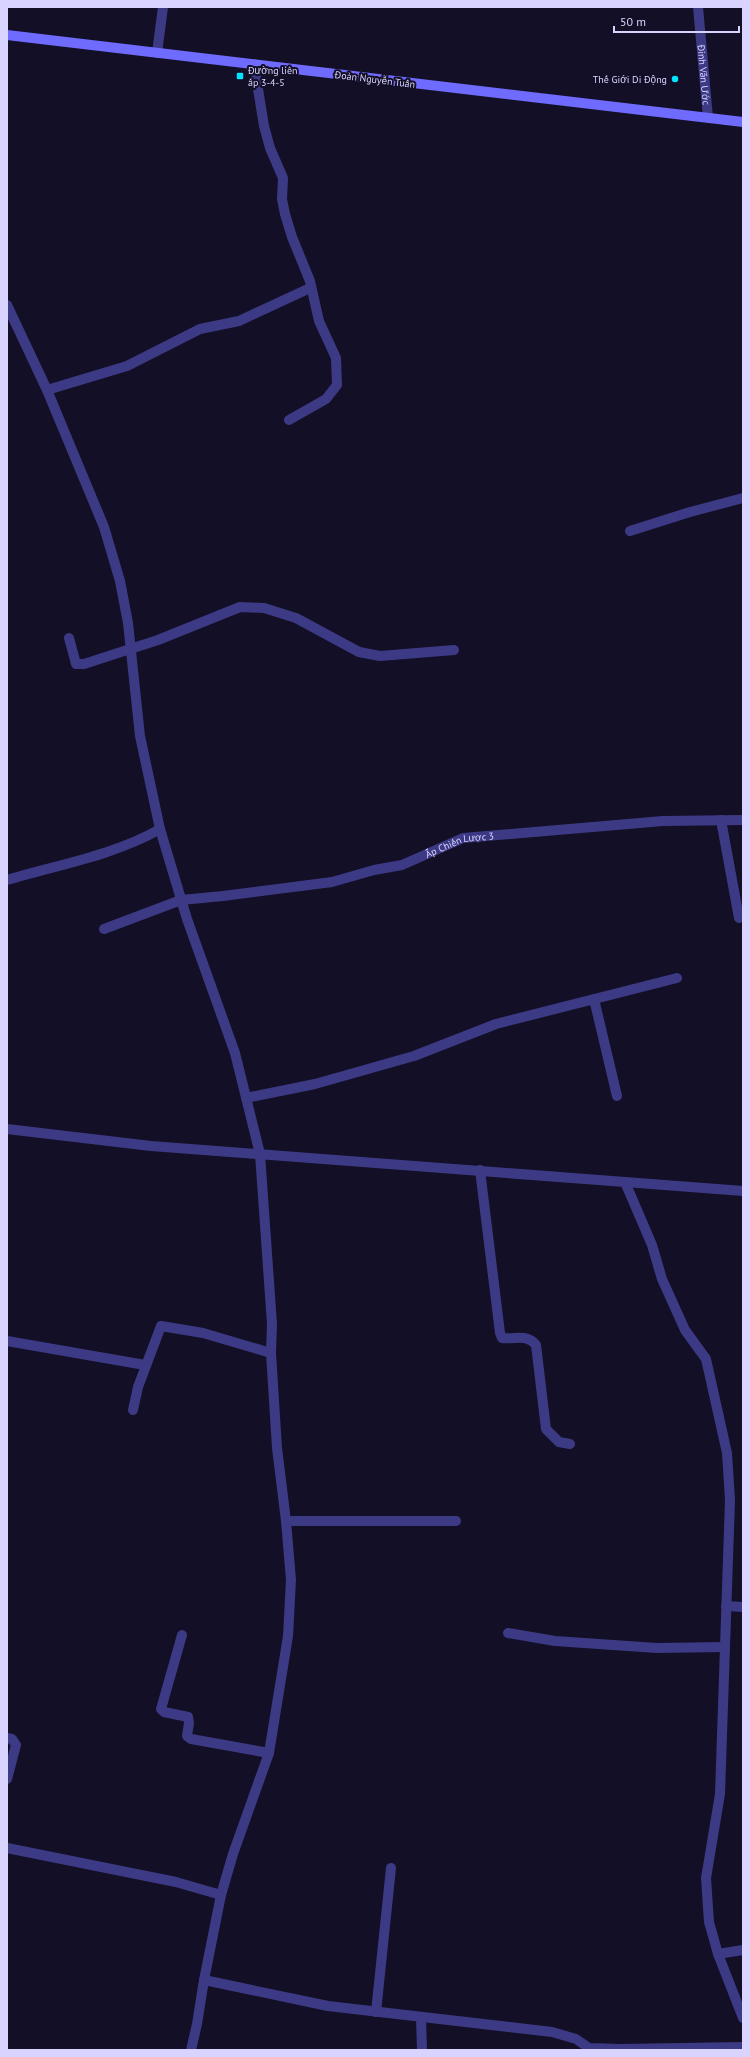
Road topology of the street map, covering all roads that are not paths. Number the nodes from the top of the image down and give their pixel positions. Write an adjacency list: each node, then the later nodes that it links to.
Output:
1 (163, 7): 4 (street)
2 (698, 7): 6 (street, Đinh Văn Ước)
3 (7, 35): 4 (main road, Đoàn Nguyễn Tuấn)
4 (157, 53): 5 (main road, Đoàn Nguyễn Tuấn)
5 (254, 64): 6 (main road, Đoàn Nguyễn Tuấn); 8 (street)
6 (708, 118): 7 (main road, Đoàn Nguyễn Tuấn)
7 (743, 122)
8 (310, 288): 10 (street); 11 (street)
9 (7, 304): 10 (street)
10 (47, 390): 15 (street)
11 (289, 420)
12 (743, 498): 13 (street)
13 (630, 531)
14 (69, 638): 15 (street)
15 (130, 648): 16 (street); 19 (street)
16 (454, 650)
17 (743, 820): 18 (street, Ấp Chiến Lược 3)
18 (722, 825): 21 (street, Ấp Chiến Lược 3); 22 (street)
19 (160, 829): 20 (street); 21 (street)
20 (7, 880)
21 (181, 900): 23 (street, Ấp Chiến Lược 3); 27 (street)
22 (740, 918)
23 (104, 929)
24 (677, 978): 25 (street)
25 (594, 999): 26 (street); 27 (street)
26 (617, 1096)
27 (246, 1098): 29 (street)
28 (7, 1129): 29 (street)
29 (260, 1154): 30 (street); 34 (street)
30 (480, 1170): 31 (street); 37 (street)
31 (625, 1182): 32 (street); 40 (street)
32 (743, 1192)
33 (7, 1341): 35 (street)
34 (271, 1353): 35 (street); 38 (street)
35 (145, 1365): 36 (street)
36 (133, 1410)
37 (570, 1444)
38 (286, 1521): 39 (street); 46 (street)
39 (456, 1521)
40 (726, 1606): 41 (street); 44 (street)
41 (743, 1607)
42 (508, 1633): 44 (street)
43 (182, 1635): 46 (street)
44 (725, 1647): 52 (street)
45 (7, 1738): 47 (street)
46 (269, 1754): 50 (street)
47 (7, 1779)
48 (7, 1848): 50 (street)
49 (391, 1868): 54 (street)
50 (221, 1895): 53 (street)
51 (743, 1950): 52 (street)
52 (718, 1954): 56 (street)
53 (204, 1980): 54 (street); 58 (street)
54 (376, 2012): 55 (street)
55 (421, 2017): 57 (street); 59 (street)
56 (743, 2018)
57 (743, 2047)
58 (190, 2050)
59 (422, 2050)

